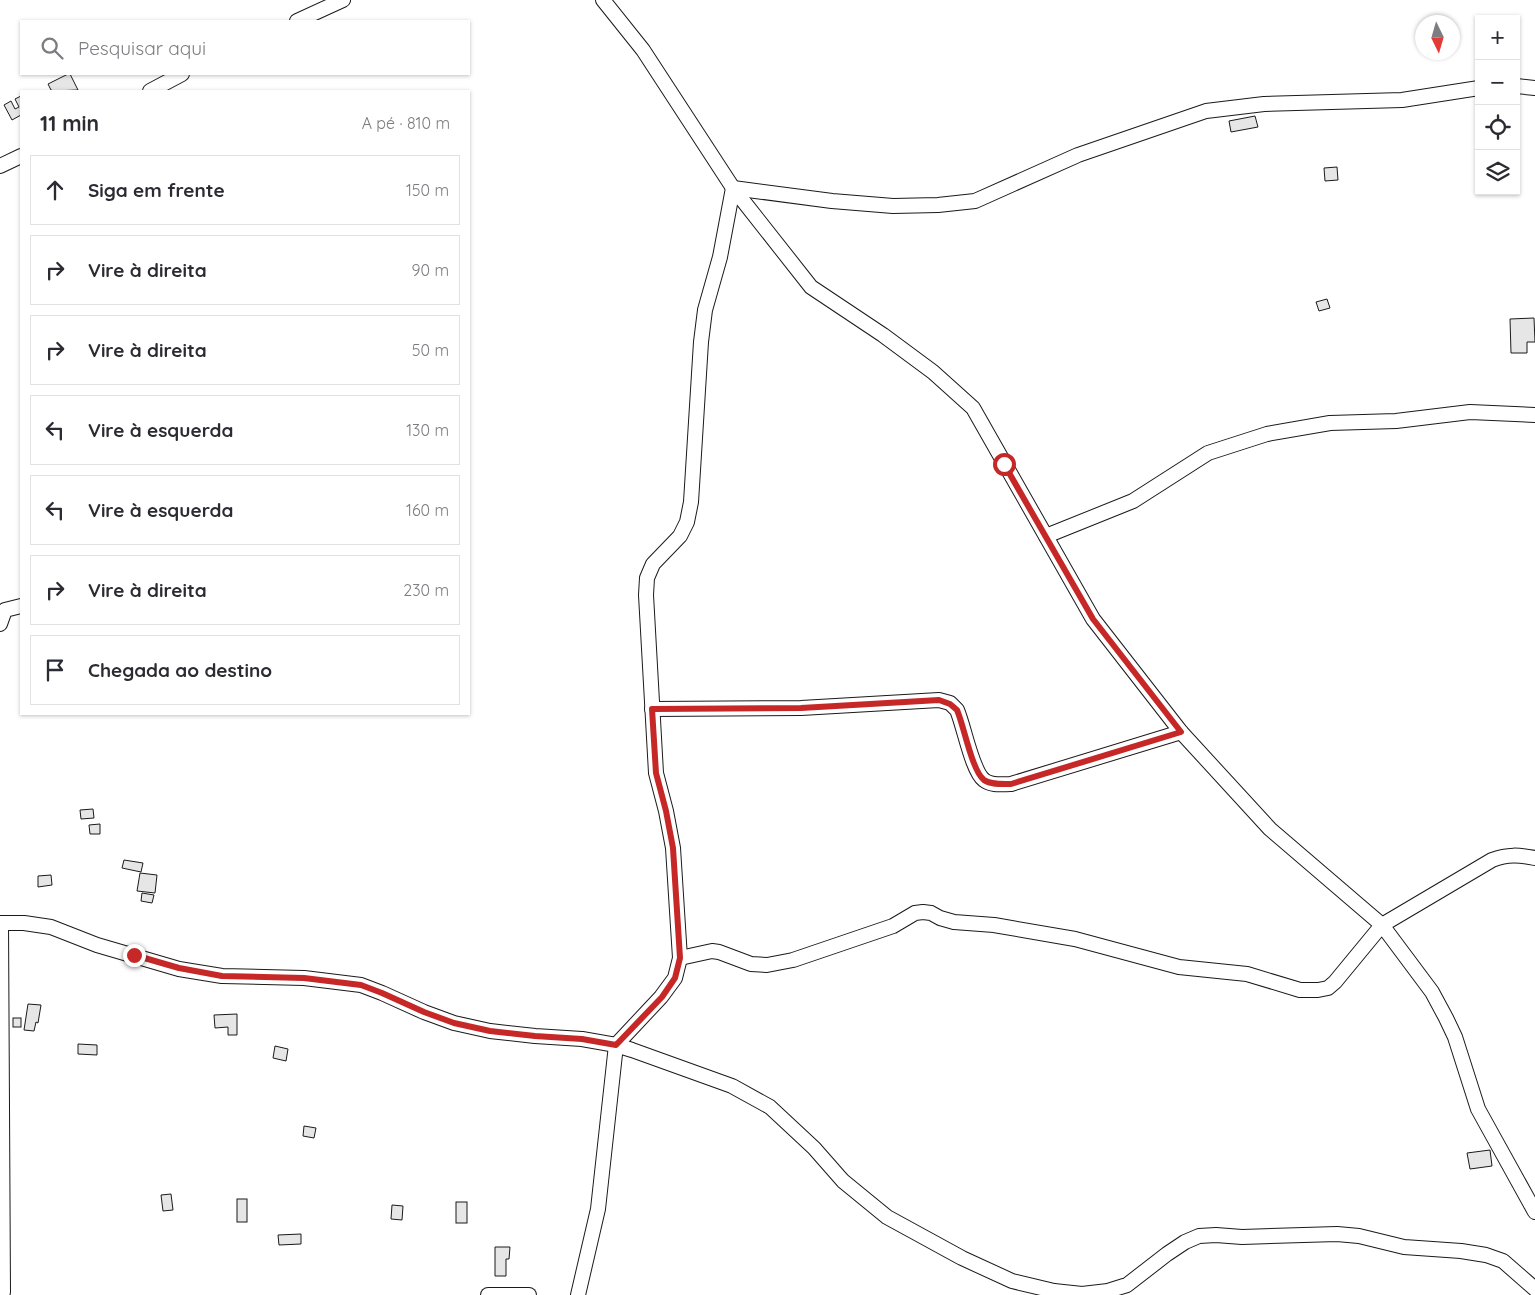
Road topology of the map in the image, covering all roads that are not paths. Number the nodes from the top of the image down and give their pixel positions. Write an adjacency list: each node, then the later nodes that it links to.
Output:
1 (343, 0): 3 (street)
2 (603, 0): 11 (street)
3 (299, 20)
4 (181, 75): 6 (street)
5 (1520, 86): 7 (street)
6 (164, 88)
7 (1535, 88)
8 (1475, 89): 11 (street)
9 (20, 156): 10 (street)
10 (0, 166)
11 (733, 188): 13 (street); 16 (street)
12 (1535, 415): 13 (street)
13 (1046, 536): 17 (street)
14 (20, 606): 15 (street)
15 (0, 624)
16 (652, 709): 17 (street); 21 (street)
17 (1181, 732): 20 (street)
18 (1535, 858): 20 (street)
19 (0, 923): 22 (street); 26 (street)
20 (1382, 925): 21 (street); 23 (street)
21 (680, 958): 22 (street)
22 (616, 1045): 25 (street); 29 (street)
23 (1535, 1212)
24 (1535, 1289): 25 (street)
25 (1126, 1290)
26 (3, 1292)
27 (488, 1295): 28 (street)
28 (529, 1295)
29 (578, 1295)

